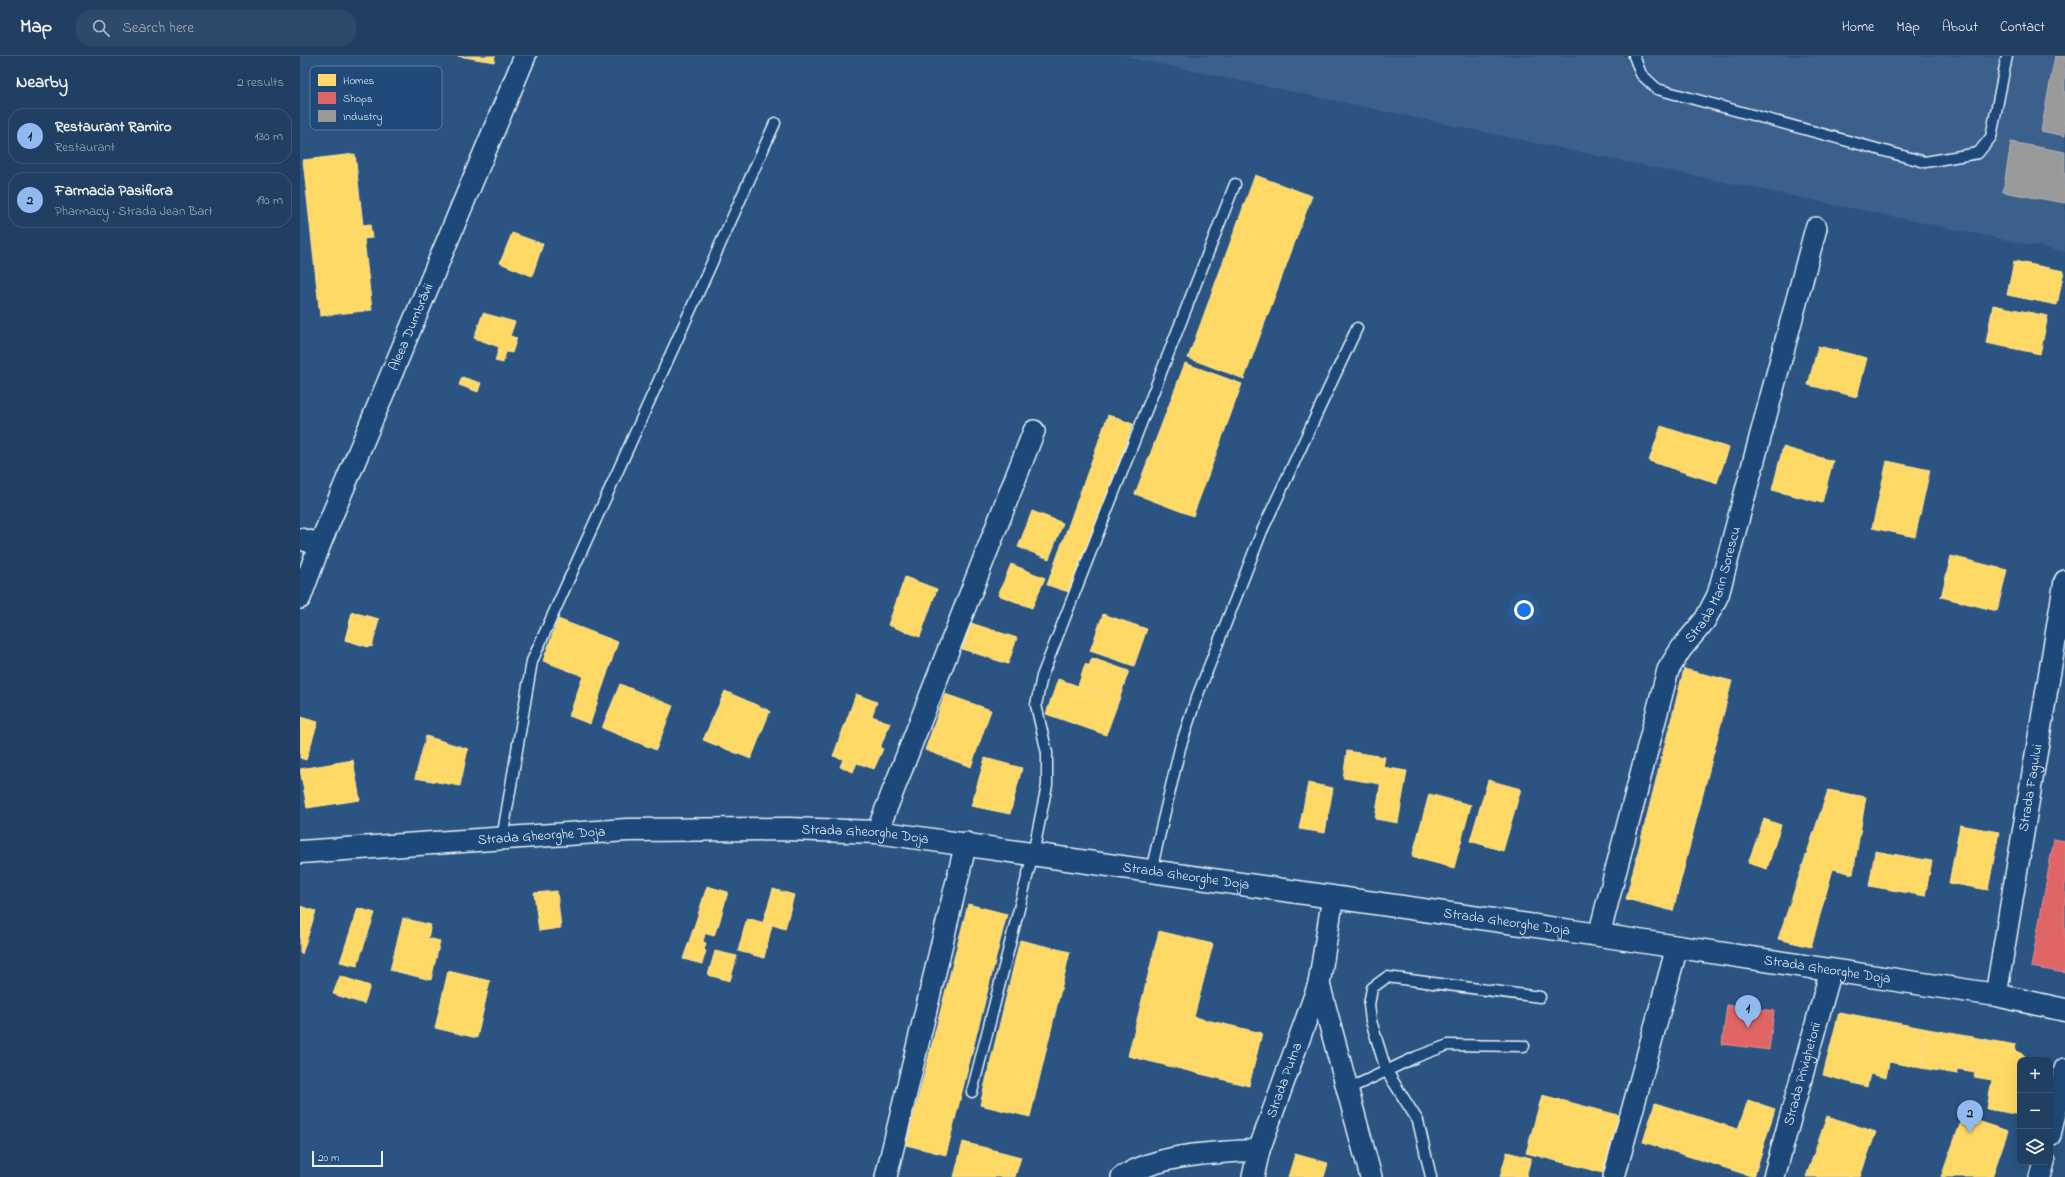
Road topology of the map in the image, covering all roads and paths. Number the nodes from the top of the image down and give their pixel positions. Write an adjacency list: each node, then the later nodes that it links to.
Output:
1 (525, 56): 10 (street, Aleea Dumbrăvii)
2 (1634, 56): 3 (lane)
3 (2007, 56)
4 (775, 123): 14 (lane)
5 (1235, 184): 17 (lane)
6 (1816, 228): 20 (street, Strada Marin Sorescu)
7 (1357, 328): 18 (lane)
8 (1034, 431): 13 (street)
9 (300, 539): 10 (street)
10 (320, 544): 12 (street, Aleea Dumbrăvii)
11 (2065, 581): 24 (street, Strada Fagului)
12 (300, 598)
13 (877, 832): 14 (main road, Strada Gheorghe Doja); 15 (main road, Strada Gheorghe Doja)
14 (502, 839): 16 (main road, Strada Gheorghe Doja)
15 (966, 843): 17 (main road, Strada Gheorghe Doja); 35 (street)
16 (300, 852)
17 (1033, 854): 18 (main road, Strada Gheorghe Doja); 31 (lane)
18 (1151, 871): 19 (main road, Strada Gheorghe Doja)
19 (1333, 897): 20 (main road, Strada Gheorghe Doja); 23 (street, Strada Putna)
20 (1599, 935): 21 (main road, Strada Gheorghe Doja)
21 (1677, 947): 22 (main road, Strada Gheorghe Doja); 40 (street)
22 (1831, 970): 24 (main road, Strada Gheorghe Doja); 41 (street, Strada Privighetorii)
23 (1319, 984): 30 (street, Strada Putna); 33 (street, Strada Putna)
24 (1996, 995): 26 (main road, Strada Gheorghe Doja)
25 (1540, 997): 28 (lane)
26 (2065, 1010)
27 (1524, 1046): 28 (lane)
28 (1386, 1070): 30 (lane); 39 (lane)
29 (2065, 1070): 32 (street)
30 (1346, 1090): 38 (street, Strada Putna)
31 (972, 1092)
32 (2052, 1129)
33 (1259, 1150): 36 (street); 37 (street, Strada Putna)
34 (2043, 1165): 42 (street)
35 (886, 1177)
36 (1122, 1177)
37 (1252, 1177)
38 (1371, 1177)
39 (1430, 1177)
40 (1614, 1177)
41 (1774, 1177)
42 (2040, 1177)

